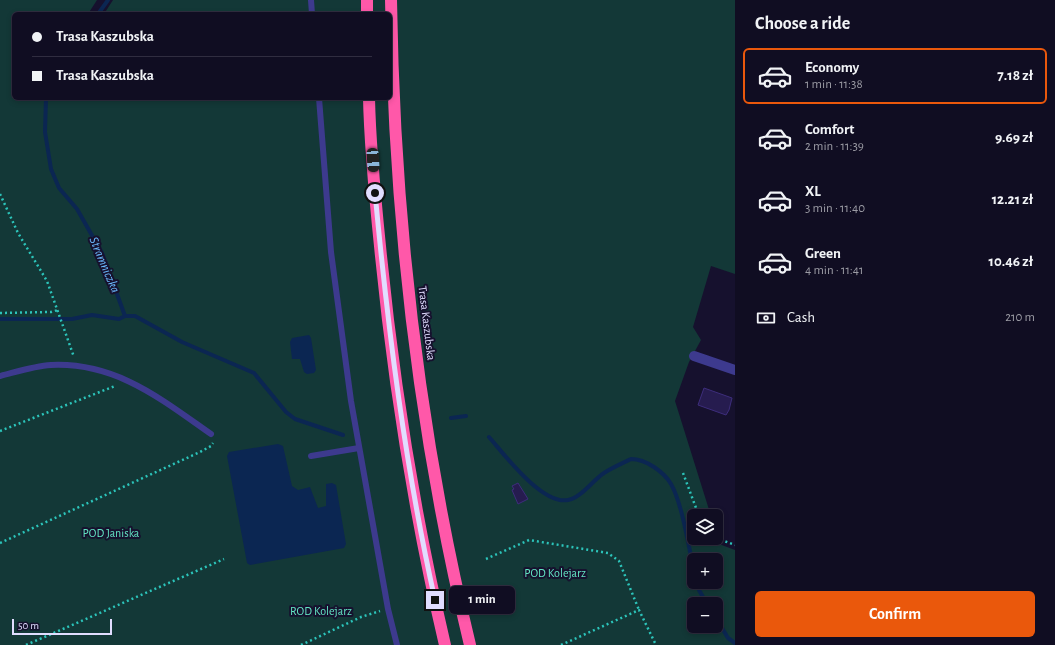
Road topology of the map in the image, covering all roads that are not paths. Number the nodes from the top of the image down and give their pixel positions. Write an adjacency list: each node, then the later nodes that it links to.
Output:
1 (311, 0): 4 (lane)
2 (367, 0): 5 (highway)
3 (391, 0): 6 (highway, Trasa Kaszubska)
4 (312, 12)
5 (367, 12)
6 (391, 12)
7 (392, 26): 18 (highway, Trasa Kaszubska)
8 (319, 100): 14 (lane)
9 (369, 100): 17 (highway)
10 (694, 356): 11 (street)
11 (735, 370)
12 (0, 376): 13 (lane)
13 (211, 434)
14 (359, 448): 15 (lane); 16 (lane)
15 (311, 456)
16 (398, 645)
17 (445, 645)
18 (470, 645)

